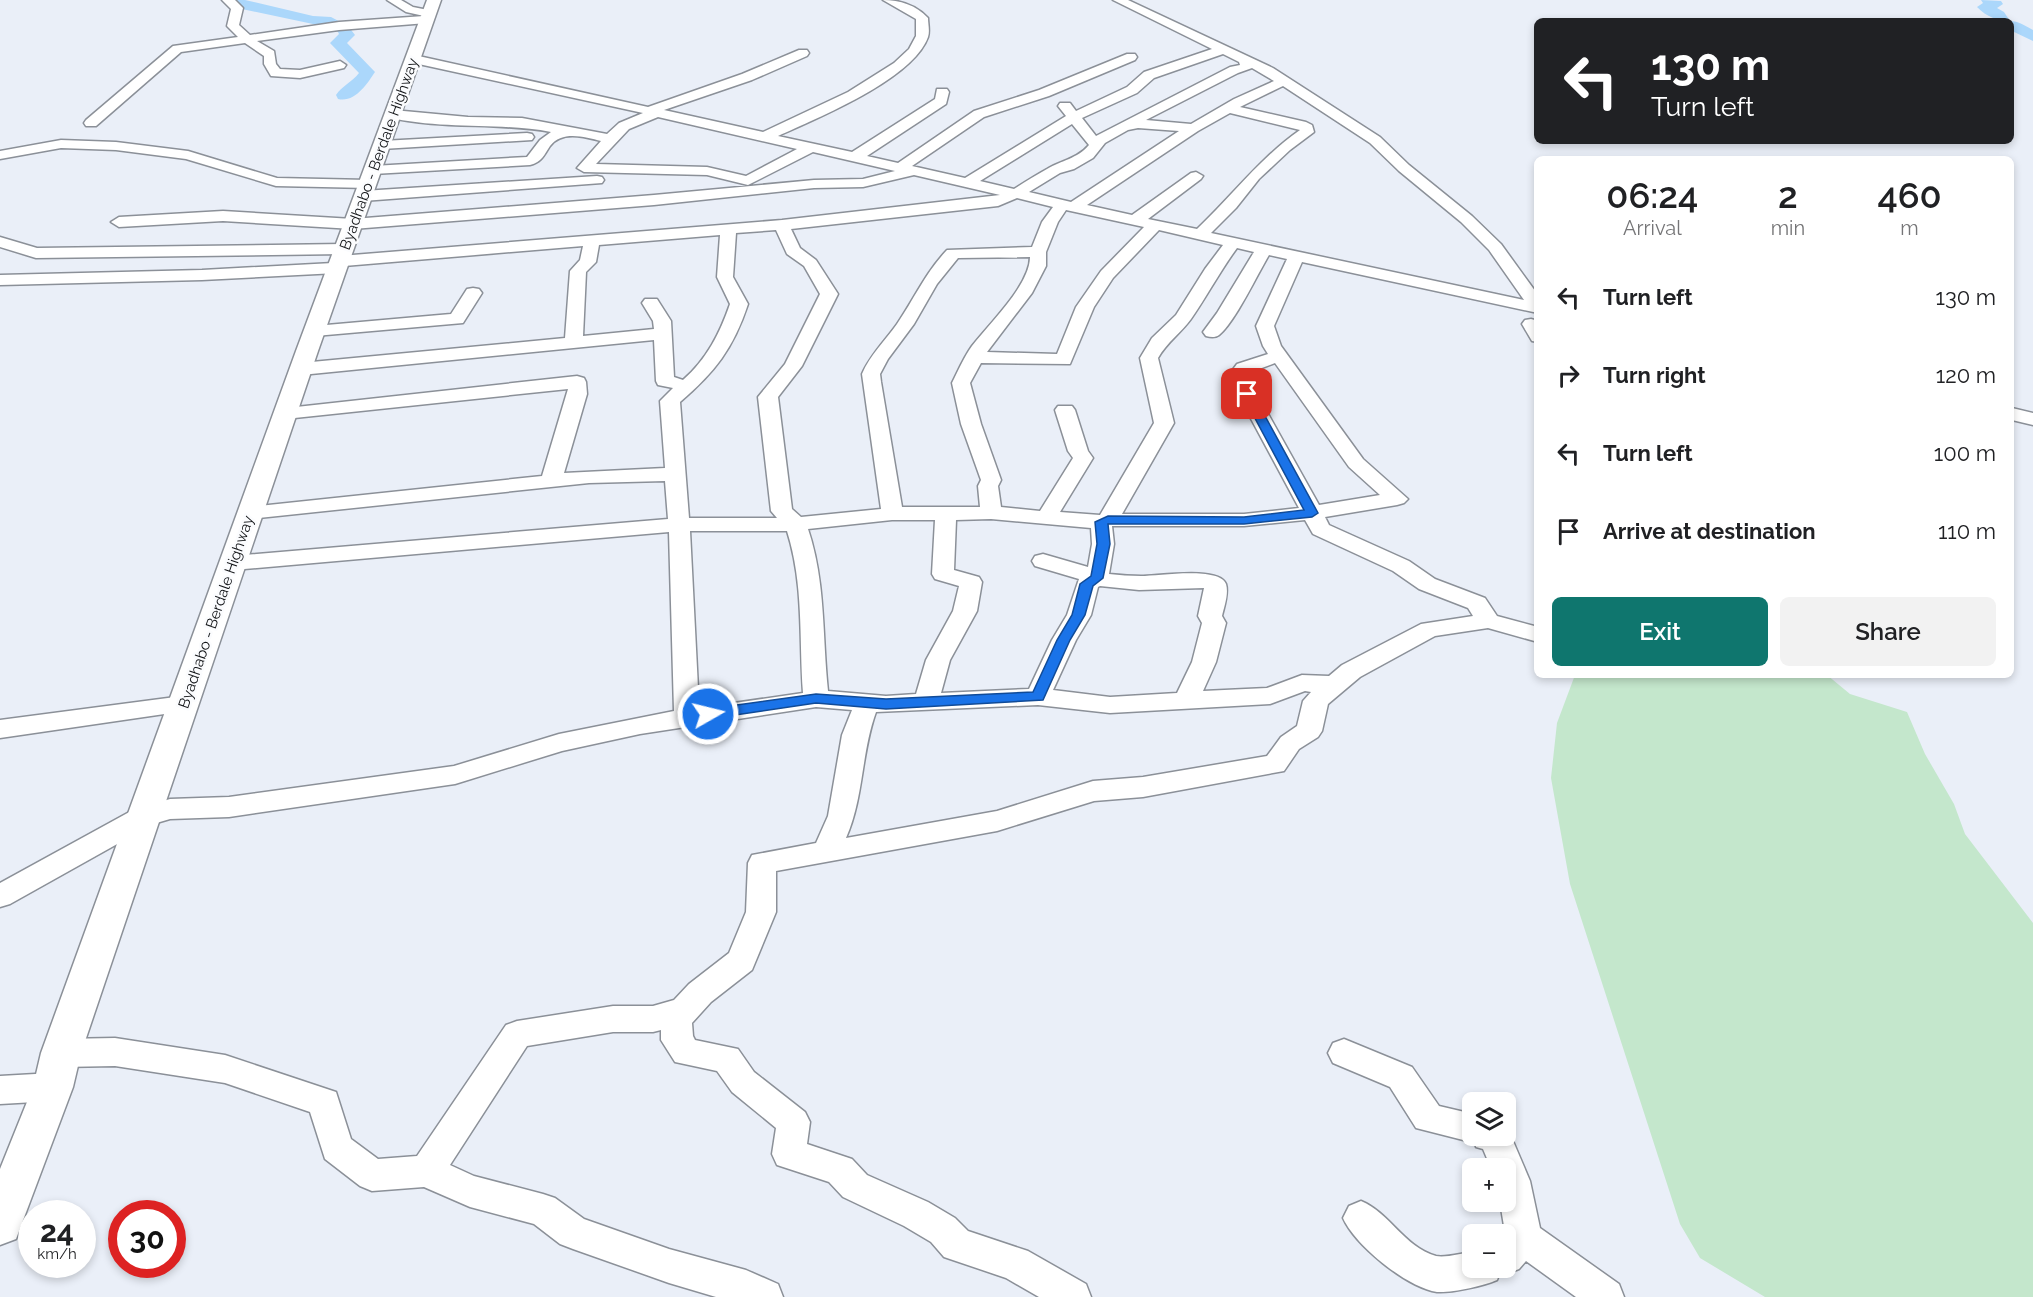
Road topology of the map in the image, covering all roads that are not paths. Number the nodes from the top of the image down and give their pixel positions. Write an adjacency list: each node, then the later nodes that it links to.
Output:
1 (228, 0): 6 (street)
2 (393, 0): 5 (street)
3 (889, 0): 25 (street)
4 (1119, 0): 7 (street)
5 (430, 11): 6 (street); 10 (main road, Byadhabo - Berdale Highway)
6 (249, 39): 12 (street); 20 (street)
7 (1224, 50): 11 (street); 19 (street)
8 (802, 53): 17 (street)
9 (1131, 57): 15 (street)
10 (414, 58): 17 (street); 18 (main road, Byadhabo - Berdale Highway)
11 (1245, 60): 13 (street); 21 (street)
12 (340, 65)
13 (1284, 81): 16 (street); 60 (street)
14 (942, 92): 31 (street)
15 (1044, 93): 19 (street); 33 (street)
16 (1228, 108): 22 (street); 49 (street)
17 (654, 111): 25 (street); 26 (street)
18 (393, 114): 23 (street); 27 (main road, Byadhabo - Berdale Highway)
19 (1074, 117): 28 (street); 37 (street)
20 (91, 123)
21 (1124, 126): 22 (street); 28 (street)
22 (1193, 128): 42 (street)
23 (572, 132): 24 (street); 26 (street)
24 (550, 136): 27 (street); 32 (street)
25 (764, 137): 29 (street)
26 (610, 139): 36 (street)
27 (382, 145): 38 (main road, Byadhabo - Berdale Highway)
28 (1096, 145): 41 (street)
29 (811, 147): 31 (street); 36 (street)
30 (0, 155): 38 (street)
31 (855, 157): 33 (street)
32 (506, 162): 38 (street); 39 (street)
33 (907, 168): 37 (street); 40 (street)
34 (1196, 176): 43 (street)
35 (597, 180): 39 (street)
36 (748, 181): 40 (street)
37 (968, 182): 41 (street)
38 (368, 183): 39 (street); 45 (main road, Byadhabo - Berdale Highway)
39 (495, 187)
40 (730, 192): 45 (street); 48 (street)
41 (1017, 193): 42 (street); 46 (street)
42 (1069, 204): 43 (street); 54 (street)
43 (1136, 220): 47 (street)
44 (118, 222): 45 (street)
45 (353, 224): 56 (main road, Byadhabo - Berdale Highway)
46 (782, 225): 48 (street); 83 (street)
47 (1155, 225): 49 (street); 67 (street)
48 (721, 229): 50 (street); 69 (street)
49 (1200, 235): 52 (street)
50 (592, 240): 56 (street); 65 (street)
51 (0, 242): 56 (street)
52 (1233, 243): 53 (street); 82 (street)
53 (1263, 251): 55 (street); 63 (street)
54 (1038, 252): 67 (street); 80 (street)
55 (1296, 258): 61 (street); 66 (street)
56 (340, 260): 57 (street); 62 (main road, Byadhabo - Berdale Highway)
57 (0, 280)
58 (473, 293): 62 (street)
59 (651, 303): 64 (street)
60 (1534, 315)
61 (1534, 318)
62 (315, 331): 68 (main road, Byadhabo - Berdale Highway)
63 (1212, 332)
64 (662, 334): 65 (street); 69 (street)
65 (574, 341): 68 (street)
66 (1279, 356): 79 (street); 79 (street)
67 (976, 357): 78 (street)
68 (301, 369): 71 (main road, Byadhabo - Berdale Highway)
69 (687, 386): 74 (street)
70 (1065, 410): 81 (street)
71 (285, 413): 75 (street); 77 (main road, Byadhabo - Berdale Highway)
72 (2014, 414): 73 (street)
73 (2033, 419)
74 (675, 474): 75 (street); 84 (street)
75 (551, 481): 77 (street)
76 (946, 512): 78 (street); 80 (street); 95 (street)
77 (250, 513): 86 (main road, Byadhabo - Berdale Highway)
78 (991, 513): 81 (street)
79 (1312, 513): 82 (street); 88 (street)
80 (892, 514): 83 (street)
81 (1046, 518): 82 (street)
82 (1104, 521): 87 (street)
83 (796, 524): 84 (street); 92 (street)
84 (680, 525): 86 (street); 97 (street)
85 (1043, 561): 87 (street)
86 (233, 563): 96 (main road, Byadhabo - Berdale Highway)
87 (1097, 578): 91 (street); 93 (street)
88 (1488, 621): 89 (street); 90 (street)
89 (1534, 634)
90 (1335, 685): 93 (street); 100 (street)
91 (1038, 697): 93 (street); 95 (street)
92 (816, 699): 94 (street); 97 (street)
93 (1186, 701)
94 (867, 702): 95 (street); 100 (street)
95 (926, 702)
96 (183, 704): 98 (street); 99 (main road, Byadhabo - Berdale Highway)
97 (687, 717): 99 (street)
98 (0, 729)
99 (143, 817): 101 (street); 104 (main road, Byadhabo - Berdale Highway)
100 (827, 850): 102 (street)
101 (0, 896)
102 (685, 1010): 108 (street); 115 (street)
103 (1344, 1053): 106 (street)
104 (57, 1070): 105 (street); 108 (street); 110 (main road, Byadhabo - Berdale Highway)
105 (0, 1090)
106 (1462, 1126)
107 (1498, 1146): 111 (street)
108 (426, 1171): 114 (street)
109 (1361, 1218): 113 (street)
110 (0, 1224)
111 (1514, 1224)
112 (1516, 1248): 116 (street)
113 (1462, 1271)
114 (749, 1294)
115 (1073, 1297)
116 (1606, 1297)

